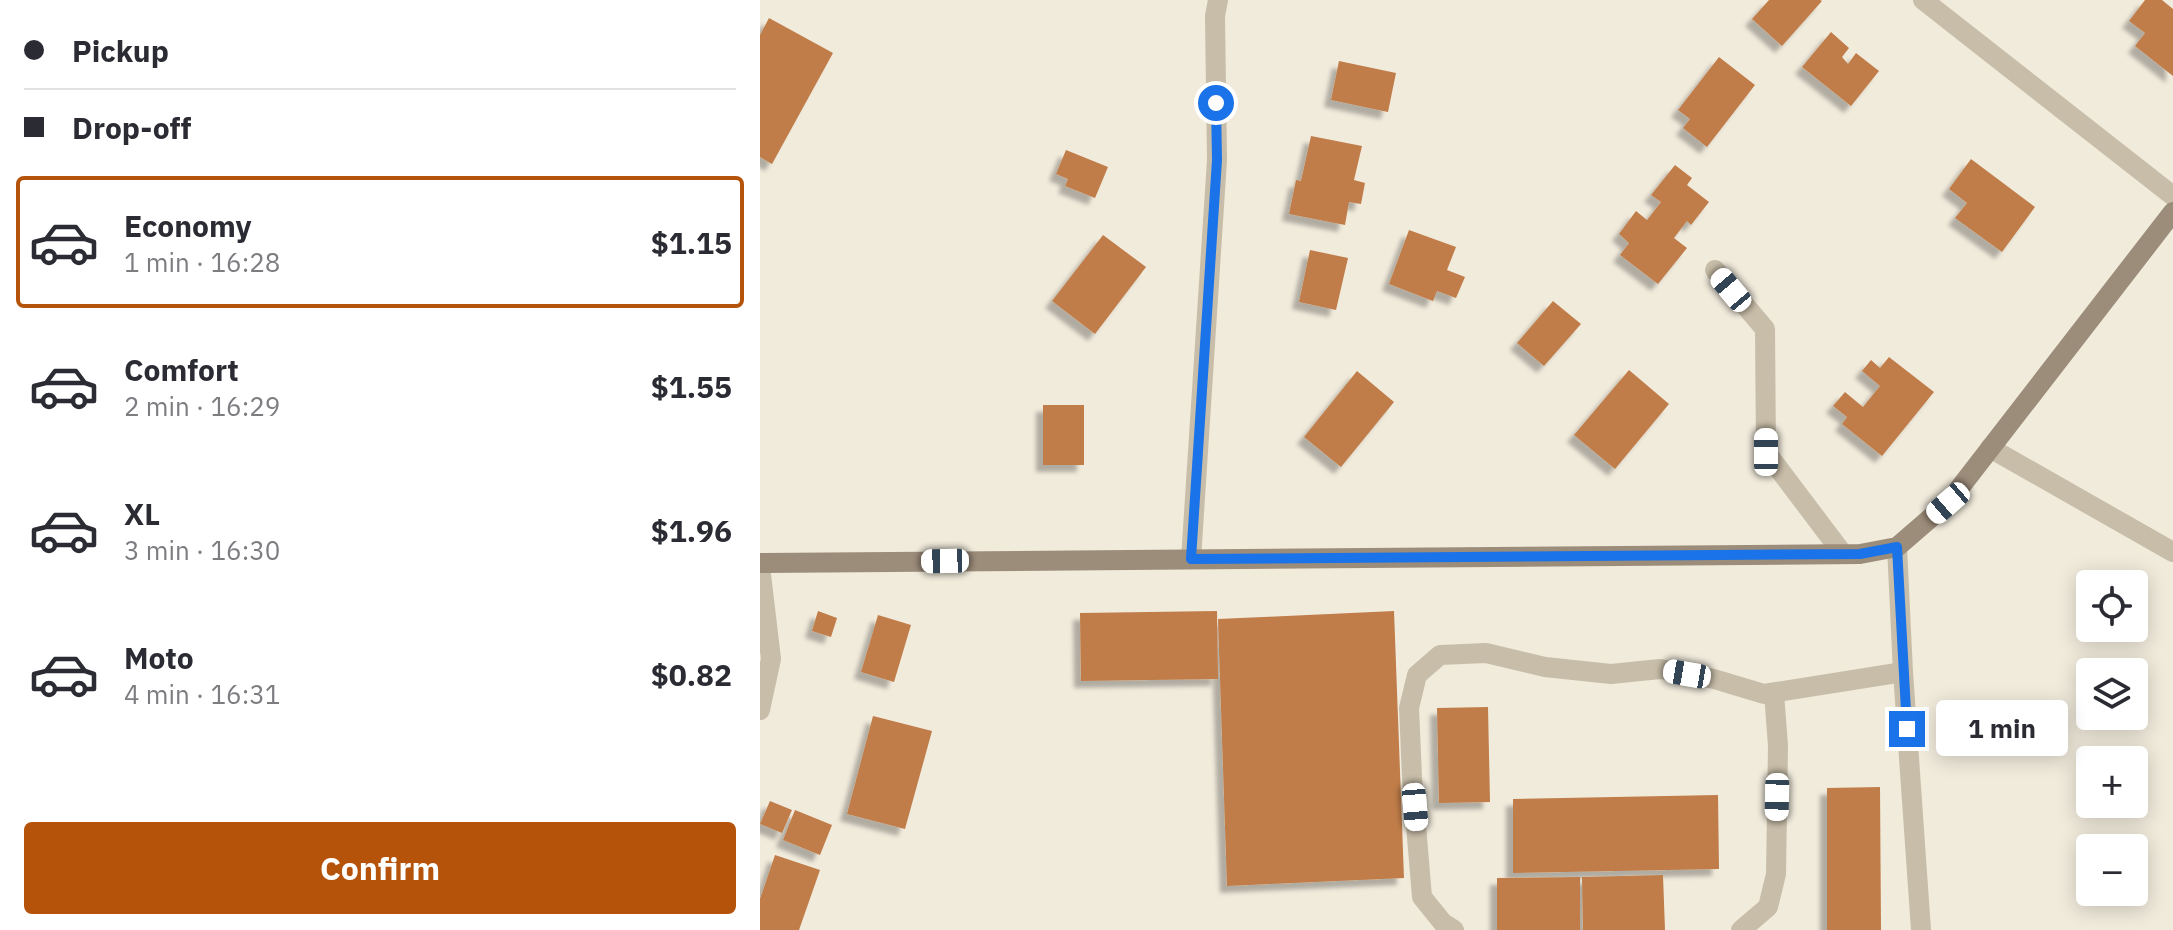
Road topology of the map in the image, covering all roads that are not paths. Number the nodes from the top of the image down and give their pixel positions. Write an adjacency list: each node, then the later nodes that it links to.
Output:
1 (1218, 0): 10 (street)
2 (1923, 0): 3 (street)
3 (2173, 196)
4 (2173, 212): 6 (street)
5 (1715, 270): 9 (street)
6 (1990, 448): 7 (street); 8 (street)
7 (1897, 547): 9 (street); 12 (street)
8 (2173, 552)
9 (1843, 554): 10 (street)
10 (1191, 559): 11 (street)
11 (760, 564): 14 (street)
12 (1903, 672): 13 (street); 17 (street)
13 (1774, 693): 15 (street); 16 (street)
14 (760, 710)
15 (1454, 930)
16 (1741, 930)
17 (1921, 930)

